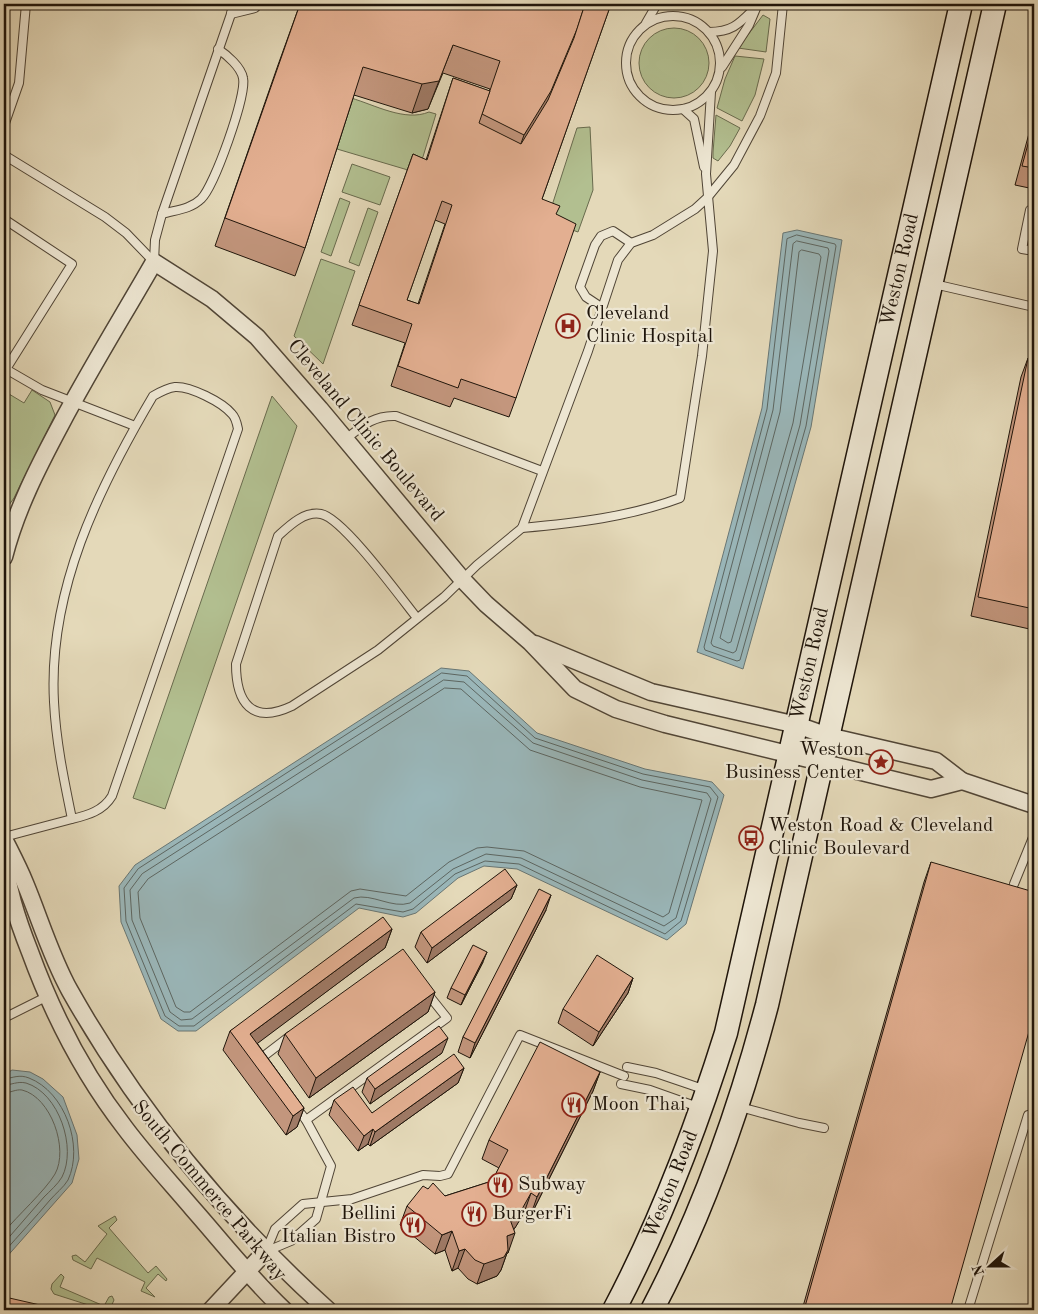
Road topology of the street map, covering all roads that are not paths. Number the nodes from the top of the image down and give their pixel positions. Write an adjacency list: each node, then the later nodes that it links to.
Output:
1 (26, 4): 16 (lane)
2 (232, 4): 9 (lane)
3 (259, 4): 9 (lane)
4 (657, 4): 10 (lane)
5 (783, 4): 19 (lane)
6 (961, 4): 40 (main road, Weston Road)
7 (995, 4): 26 (main road, Weston Road)
8 (759, 5): 11 (lane); 13 (lane)
9 (231, 14): 12 (lane)
10 (646, 23): 11 (lane); 15 (lane)
11 (710, 32): 13 (lane)
12 (218, 49): 21 (lane); 21 (lane)
13 (720, 70): 14 (lane)
14 (711, 92): 15 (lane); 18 (lane)
15 (683, 109): 18 (lane)
16 (4, 126)
17 (4, 155): 25 (lane)
18 (706, 174): 19 (lane)
19 (707, 198): 23 (lane); 35 (lane)
20 (1034, 211): 24 (lane)
21 (162, 214): 25 (lane)
22 (4, 219): 29 (lane)
23 (631, 243): 27 (lane); 27 (lane)
24 (1034, 251)
25 (154, 262): 30 (street); 32 (street, Cleveland Clinic Boulevard)
26 (932, 283): 28 (lane); 41 (main road, Weston Road)
27 (601, 307): 33 (lane)
28 (1034, 308)
29 (5, 369): 30 (lane)
30 (73, 400): 31 (lane); 34 (street)
31 (135, 426): 46 (lane); 46 (lane)
32 (346, 440): 33 (lane); 37 (street, Cleveland Clinic Boulevard)
33 (542, 470): 35 (lane)
34 (8, 528): 36 (street)
35 (522, 528): 37 (lane)
36 (5, 549)
37 (462, 580): 38 (lane); 39 (street, Cleveland Clinic Boulevard)
38 (417, 618): 38 (lane)
39 (530, 642): 40 (street, Cleveland Clinic Boulevard); 42 (street, Cleveland Clinic Boulevard)
40 (797, 726): 41 (street, Cleveland Clinic Boulevard); 42 (main road, Weston Road)
41 (828, 736): 43 (main road, Weston Road); 44 (street, Cleveland Clinic Boulevard)
42 (790, 753): 43 (street, Cleveland Clinic Boulevard); 58 (main road, Weston Road)
43 (822, 763): 44 (street, Cleveland Clinic Boulevard); 59 (main road, Weston Road)
44 (962, 781): 45 (street)
45 (1034, 805)
46 (72, 819): 48 (lane)
47 (1034, 835): 50 (lane)
48 (4, 838): 64 (street, South Commerce Parkway)
49 (4, 850): 52 (street, South Commerce Parkway)
50 (1014, 884)
51 (423, 988): 61 (lane)
52 (46, 997): 53 (lane); 65 (street, South Commerce Parkway)
53 (4, 1018)
54 (299, 1028): 55 (lane)
55 (266, 1066)
56 (628, 1067): 58 (lane)
57 (289, 1097): 61 (lane)
58 (705, 1099): 63 (lane); 69 (main road, Weston Road)
59 (738, 1107): 62 (lane); 70 (main road, Weston Road)
60 (1034, 1114): 71 (lane)
61 (306, 1120): 63 (lane)
62 (824, 1128)
63 (320, 1201): 64 (lane); 64 (lane)
64 (266, 1251): 65 (street); 68 (street, South Commerce Parkway)
65 (246, 1273): 66 (street); 67 (street, South Commerce Parkway)
66 (211, 1310)
67 (284, 1310)
68 (328, 1310)
69 (614, 1310)
70 (652, 1310)
71 (968, 1310)

